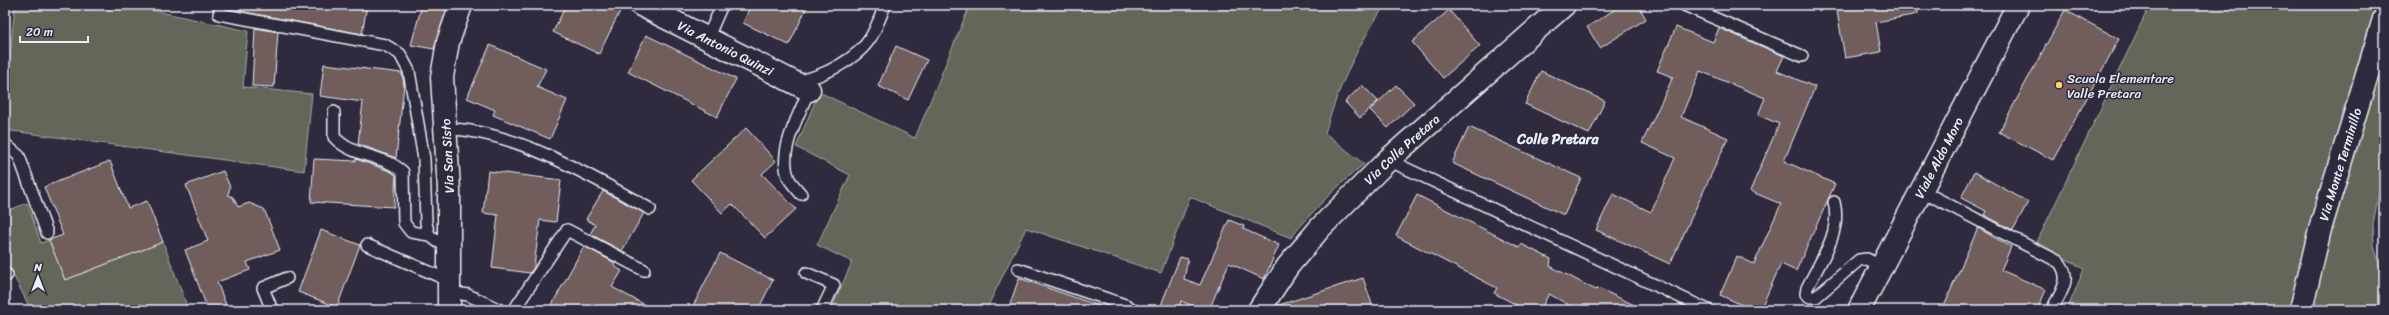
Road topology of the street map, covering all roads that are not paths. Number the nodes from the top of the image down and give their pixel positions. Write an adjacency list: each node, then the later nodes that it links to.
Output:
1 (221, 5): 22 (lane)
2 (461, 5): 14 (street, Via San Sisto)
3 (641, 5): 10 (street, Via Antonio Quinzi)
4 (722, 5): 10 (lane)
5 (885, 5): 12 (lane)
6 (1564, 5): 16 (street, Via Colle Pretara)
7 (1684, 5): 11 (lane)
8 (2018, 5): 17 (street, Viale Aldo Moro)
9 (2384, 19): 40 (street, Via Monte Terminillo)
10 (707, 39): 12 (street, Via Antonio Quinzi)
11 (1802, 56)
12 (801, 86): 18 (lane)
13 (334, 112): 22 (lane)
14 (446, 129): 20 (lane); 23 (street, Via San Sisto)
15 (5, 144): 21 (lane)
16 (1388, 160): 36 (street, Via Colle Pretara); 37 (lane)
17 (1922, 190): 25 (street, Viale Aldo Moro); 39 (lane)
18 (800, 194)
19 (1834, 202): 25 (lane)
20 (650, 209)
21 (47, 233)
22 (430, 235): 23 (lane)
23 (450, 243): 30 (street, Via San Sisto)
24 (367, 245): 30 (lane)
25 (1882, 267): 38 (street, Viale Aldo Moro)
26 (1018, 269): 35 (lane)
27 (644, 270): 33 (lane)
28 (806, 272): 34 (lane)
29 (287, 278): 31 (lane)
30 (450, 294): 32 (lane)
31 (272, 310)
32 (500, 310)
33 (514, 310)
34 (822, 310)
35 (1133, 310)
36 (1259, 310)
37 (1708, 310)
38 (1859, 310)
39 (2052, 310)
40 (2301, 310)

